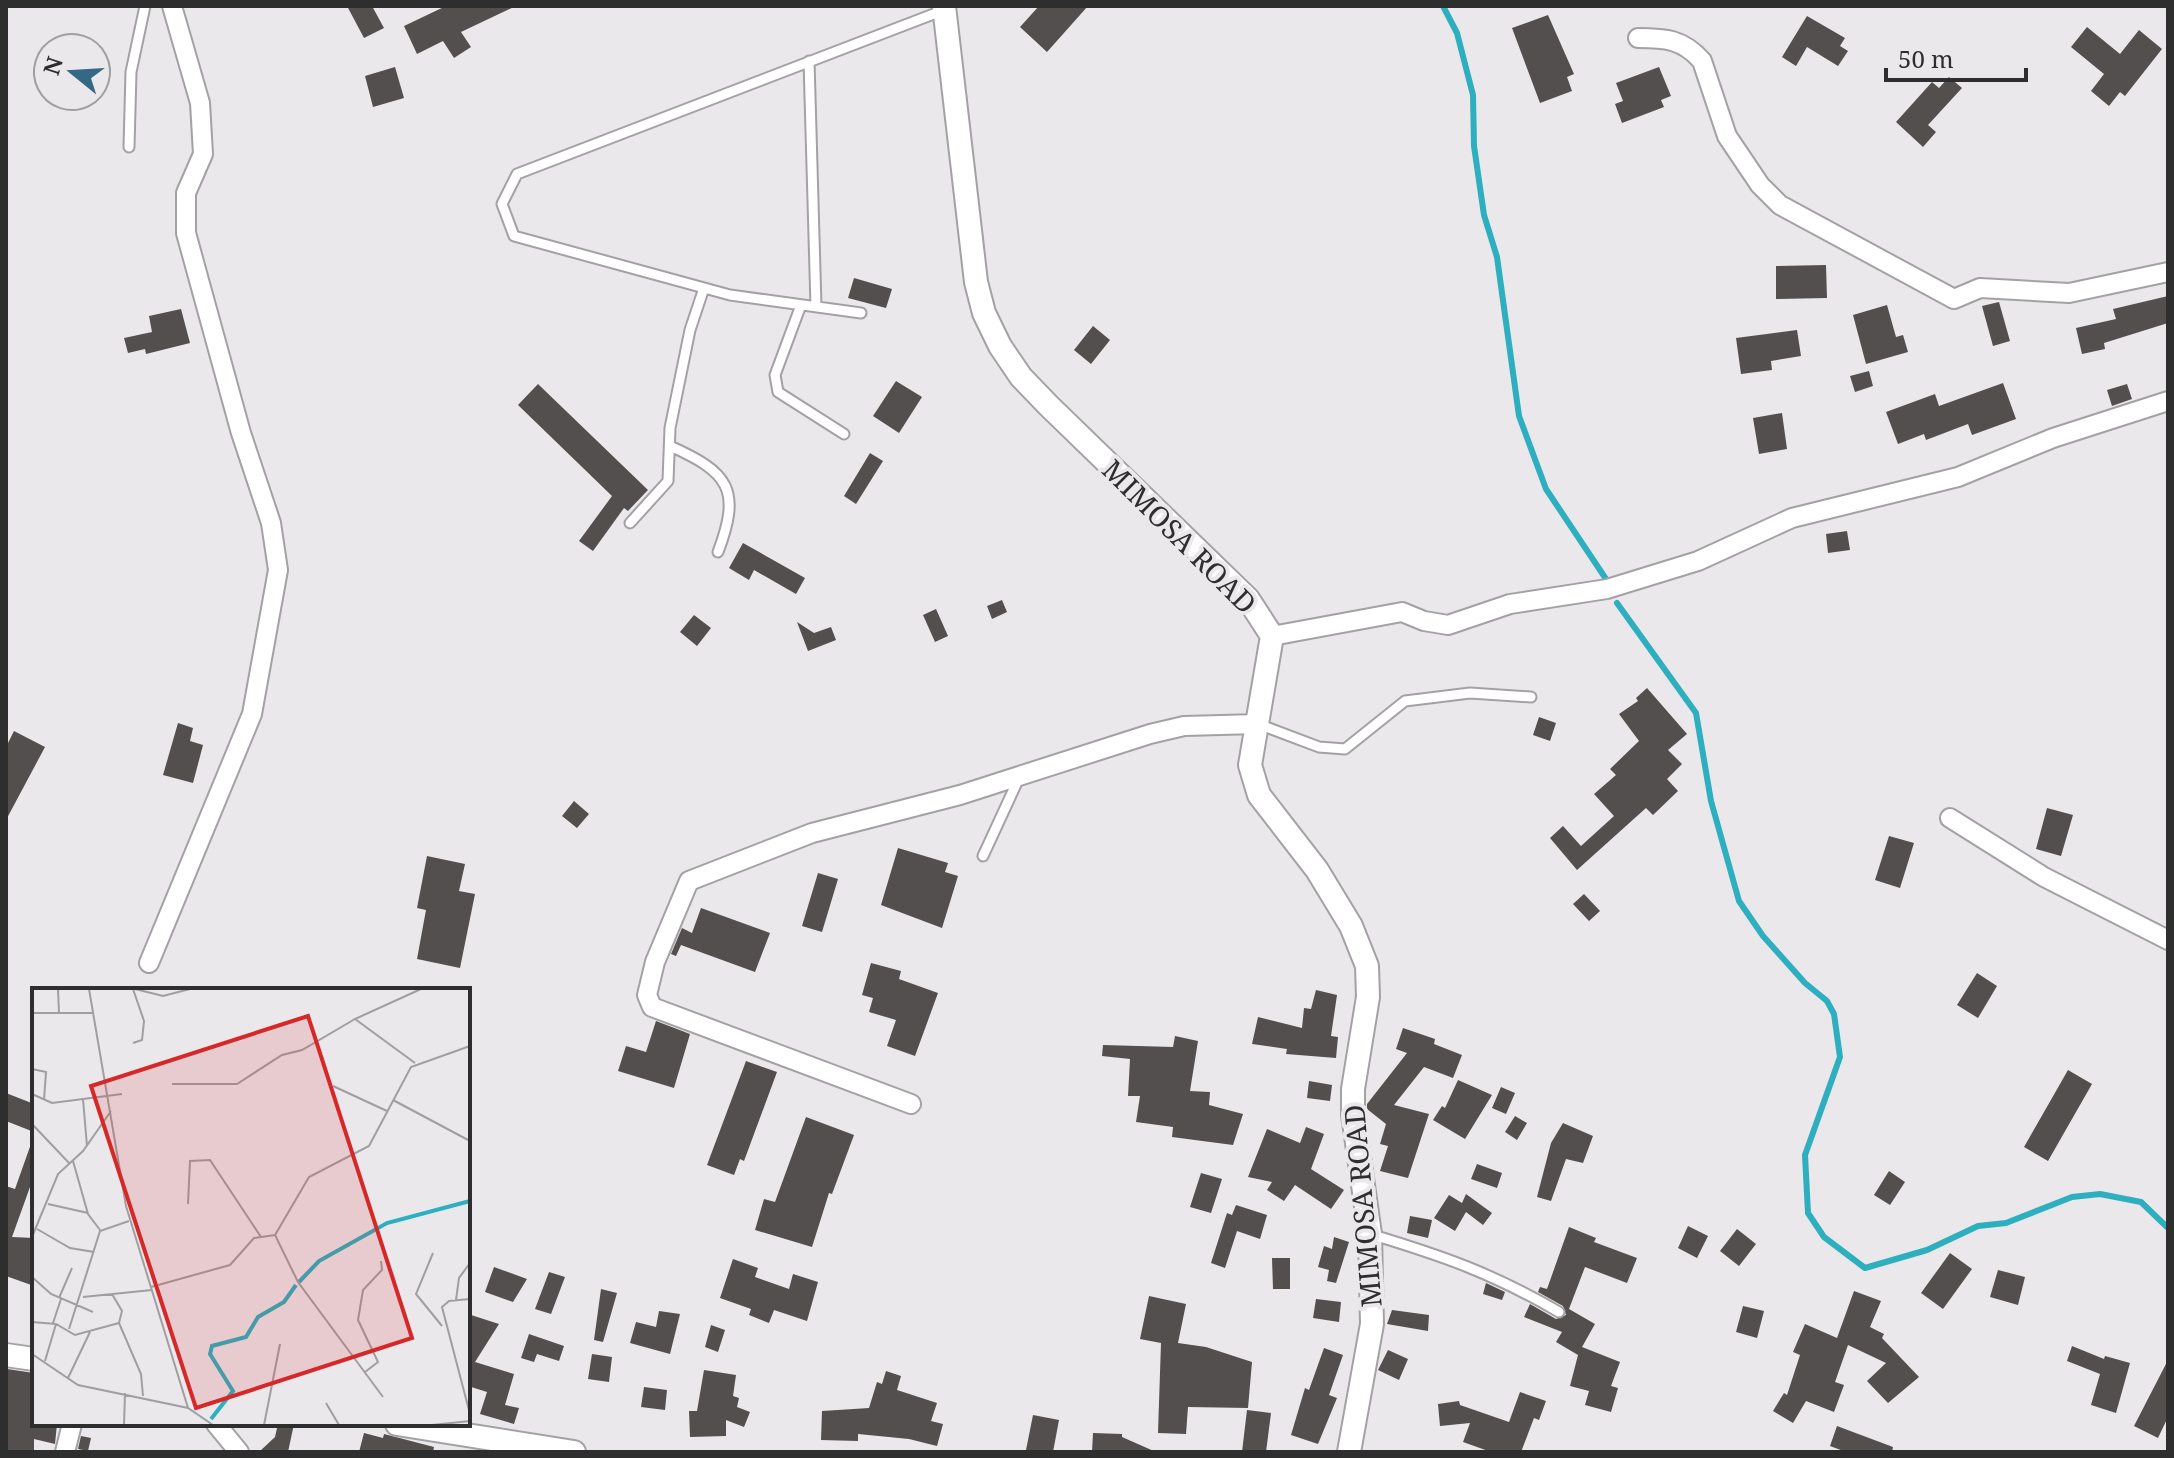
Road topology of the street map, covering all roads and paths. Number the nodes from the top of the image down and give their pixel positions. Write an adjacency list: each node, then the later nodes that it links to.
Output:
1 (145, 6): 6 (lane)
2 (172, 6): 24 (street)
3 (944, 8): 5 (lane); 17 (street, MIMOSA ROAD)
4 (1638, 38): 7 (street)
5 (809, 61): 8 (lane); 10 (lane)
6 (129, 147)
7 (2168, 272)
8 (704, 288): 9 (lane); 14 (lane)
9 (801, 305): 10 (lane); 13 (lane)
10 (816, 306): 11 (lane)
11 (861, 313)
12 (2168, 401): 17 (street)
13 (844, 434)
14 (670, 446): 15 (lane); 16 (lane)
15 (630, 523)
16 (718, 552)
17 (1272, 636): 19 (street, MIMOSA ROAD)
18 (1531, 697): 19 (lane)
19 (1258, 724): 20 (street); 26 (street, MIMOSA ROAD)
20 (1019, 778): 22 (lane); 25 (street)
21 (1950, 818): 23 (street)
22 (983, 856)
23 (2168, 940)
24 (149, 963)
25 (911, 1104)
26 (1370, 1234): 27 (lane); 36 (street, MIMOSA ROAD)
27 (1559, 1312)
28 (6, 1355): 29 (street)
29 (32, 1359)
30 (72, 1426): 33 (street)
31 (218, 1426): 34 (street)
32 (410, 1426): 35 (street)
33 (65, 1452)
34 (239, 1452)
35 (574, 1452)
36 (1349, 1452)

